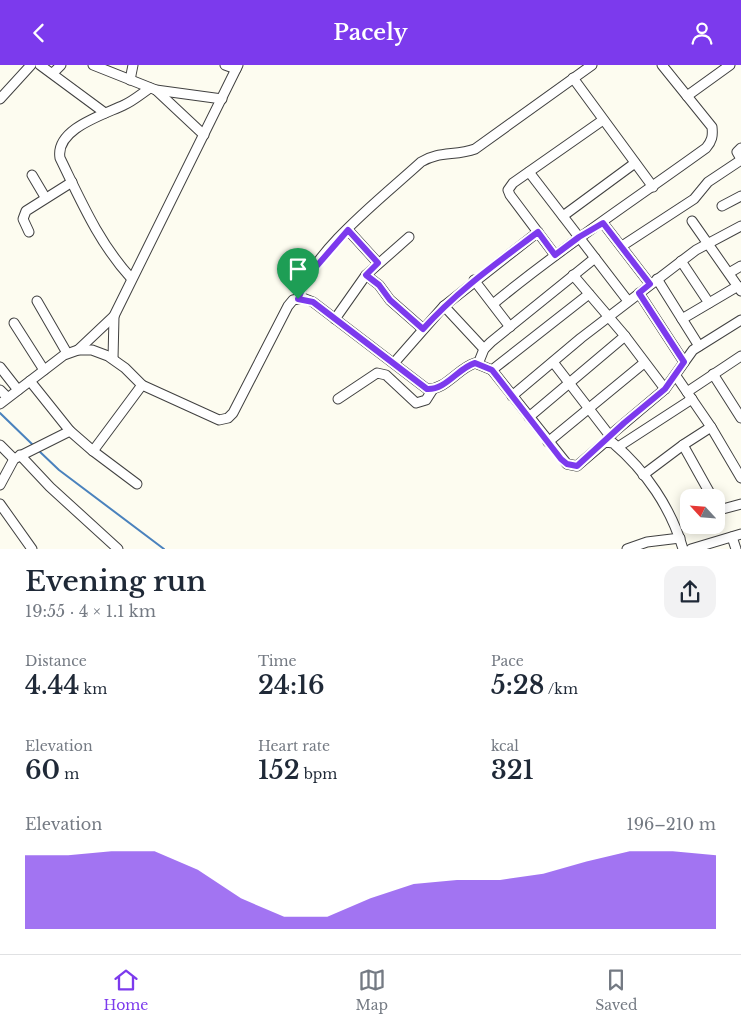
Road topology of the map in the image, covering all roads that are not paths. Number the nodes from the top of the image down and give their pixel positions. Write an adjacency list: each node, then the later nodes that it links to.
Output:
1 (31, 65): 16 (street)
2 (40, 65): 11 (street)
3 (61, 65): 11 (street)
4 (93, 65): 13 (street)
5 (133, 65): 13 (street)
6 (225, 65): 10 (street)
7 (592, 65): 12 (street)
8 (662, 65): 15 (street)
9 (730, 65): 15 (street)
10 (237, 67): 17 (street)
11 (53, 73): 18 (street)
12 (573, 78): 19 (street); 35 (street)
13 (130, 80): 14 (street)
14 (153, 89): 17 (street); 18 (street); 20 (street)
15 (687, 97): 27 (street)
16 (0, 99)
17 (222, 99): 20 (street)
18 (105, 113): 26 (street)
19 (603, 120): 23 (street); 24 (street)
20 (204, 135): 50 (street)
21 (741, 149): 22 (street)
22 (741, 159): 41 (street)
23 (635, 163): 27 (street); 31 (street)
24 (529, 172): 31 (street); 37 (street)
25 (32, 175): 29 (street)
26 (72, 182): 29 (street); 50 (street)
27 (653, 187): 33 (street)
28 (741, 196): 30 (street)
29 (45, 197): 36 (street)
30 (722, 207)
31 (563, 216): 39 (street)
32 (692, 221): 40 (street)
33 (603, 223): 39 (street); 41 (street)
34 (741, 226): 40 (street)
35 (348, 230): 45 (street); 56 (street)
36 (29, 232)
37 (538, 232): 42 (street); 51 (street)
38 (409, 237): 45 (street)
39 (579, 237): 42 (street); 43 (street)
40 (708, 243): 44 (street); 47 (street)
41 (622, 246): 52 (street)
42 (555, 255): 60 (street)
43 (595, 258): 49 (street); 58 (street)
44 (681, 261): 52 (street); 59 (street)
45 (378, 263): 48 (street)
46 (741, 266): 47 (street)
47 (729, 273): 53 (street)
48 (366, 275): 64 (street); 69 (street)
49 (573, 275): 55 (street); 68 (street)
50 (132, 278): 62 (street)
51 (474, 280): 60 (street); 61 (street)
52 (653, 282): 54 (street); 65 (street)
53 (739, 289): 59 (street)
54 (639, 293): 58 (street); 78 (street)
55 (589, 294): 63 (street); 84 (street)
56 (298, 299): 64 (street); 89 (street)
57 (37, 301): 74 (street)
58 (628, 301): 63 (street)
59 (709, 303): 65 (street)
60 (493, 304): 68 (street)
61 (444, 305): 69 (street); 72 (street)
62 (114, 316): 73 (street); 76 (street)
63 (609, 317): 70 (street); 77 (street)
64 (335, 319): 79 (street)
65 (682, 319): 71 (street)
66 (741, 320): 71 (street)
67 (14, 323): 83 (street)
68 (510, 327): 72 (street)
69 (423, 329): 79 (street)
70 (625, 336): 80 (street); 88 (street)
71 (699, 346): 78 (street)
72 (484, 349): 81 (street)
73 (78, 350): 74 (street); 76 (street)
74 (68, 353): 83 (street)
75 (741, 356): 85 (street)
76 (113, 359): 89 (street)
77 (553, 362): 88 (street); 94 (street)
78 (684, 362): 86 (street)
79 (394, 363): 90 (street)
80 (644, 363): 91 (street); 98 (street)
81 (478, 364): 84 (street); 90 (street)
82 (0, 367): 93 (street)
83 (44, 370): 87 (street)
84 (492, 370): 94 (street)
85 (713, 374): 95 (street); 100 (street)
86 (676, 376): 91 (street); 95 (street)
87 (30, 381): 93 (street); 102 (street)
88 (569, 383): 98 (street); 99 (street)
89 (142, 385): 108 (street)
90 (433, 389): 96 (street)
91 (665, 389): 103 (street)
92 (0, 390): 97 (street)
93 (18, 390): 97 (street)
94 (512, 396): 99 (street)
95 (689, 396): 101 (street); 107 (street)
96 (338, 399)
97 (3, 401)
98 (589, 409): 103 (street); 104 (street)
99 (529, 417): 104 (street)
100 (741, 418)
101 (711, 427): 106 (street); 111 (street)
102 (70, 431): 108 (street); 109 (street)
103 (607, 439): 104 (street); 107 (street)
104 (548, 442)
105 (0, 445): 109 (street)
106 (683, 445): 110 (street); 114 (street)
107 (618, 447): 110 (street)
108 (93, 451): 112 (street)
109 (17, 457): 113 (street); 121 (street)
110 (643, 475): 119 (street)
111 (741, 478)
112 (137, 484)
113 (0, 485)
114 (708, 489)
115 (741, 504): 117 (street)
116 (0, 506): 120 (street)
117 (725, 507)
118 (736, 536): 124 (street); 125 (street)
119 (680, 539): 122 (street); 123 (street)
120 (32, 549)
121 (118, 549)
122 (627, 549)
123 (683, 549)
124 (691, 549)
125 (736, 549)

